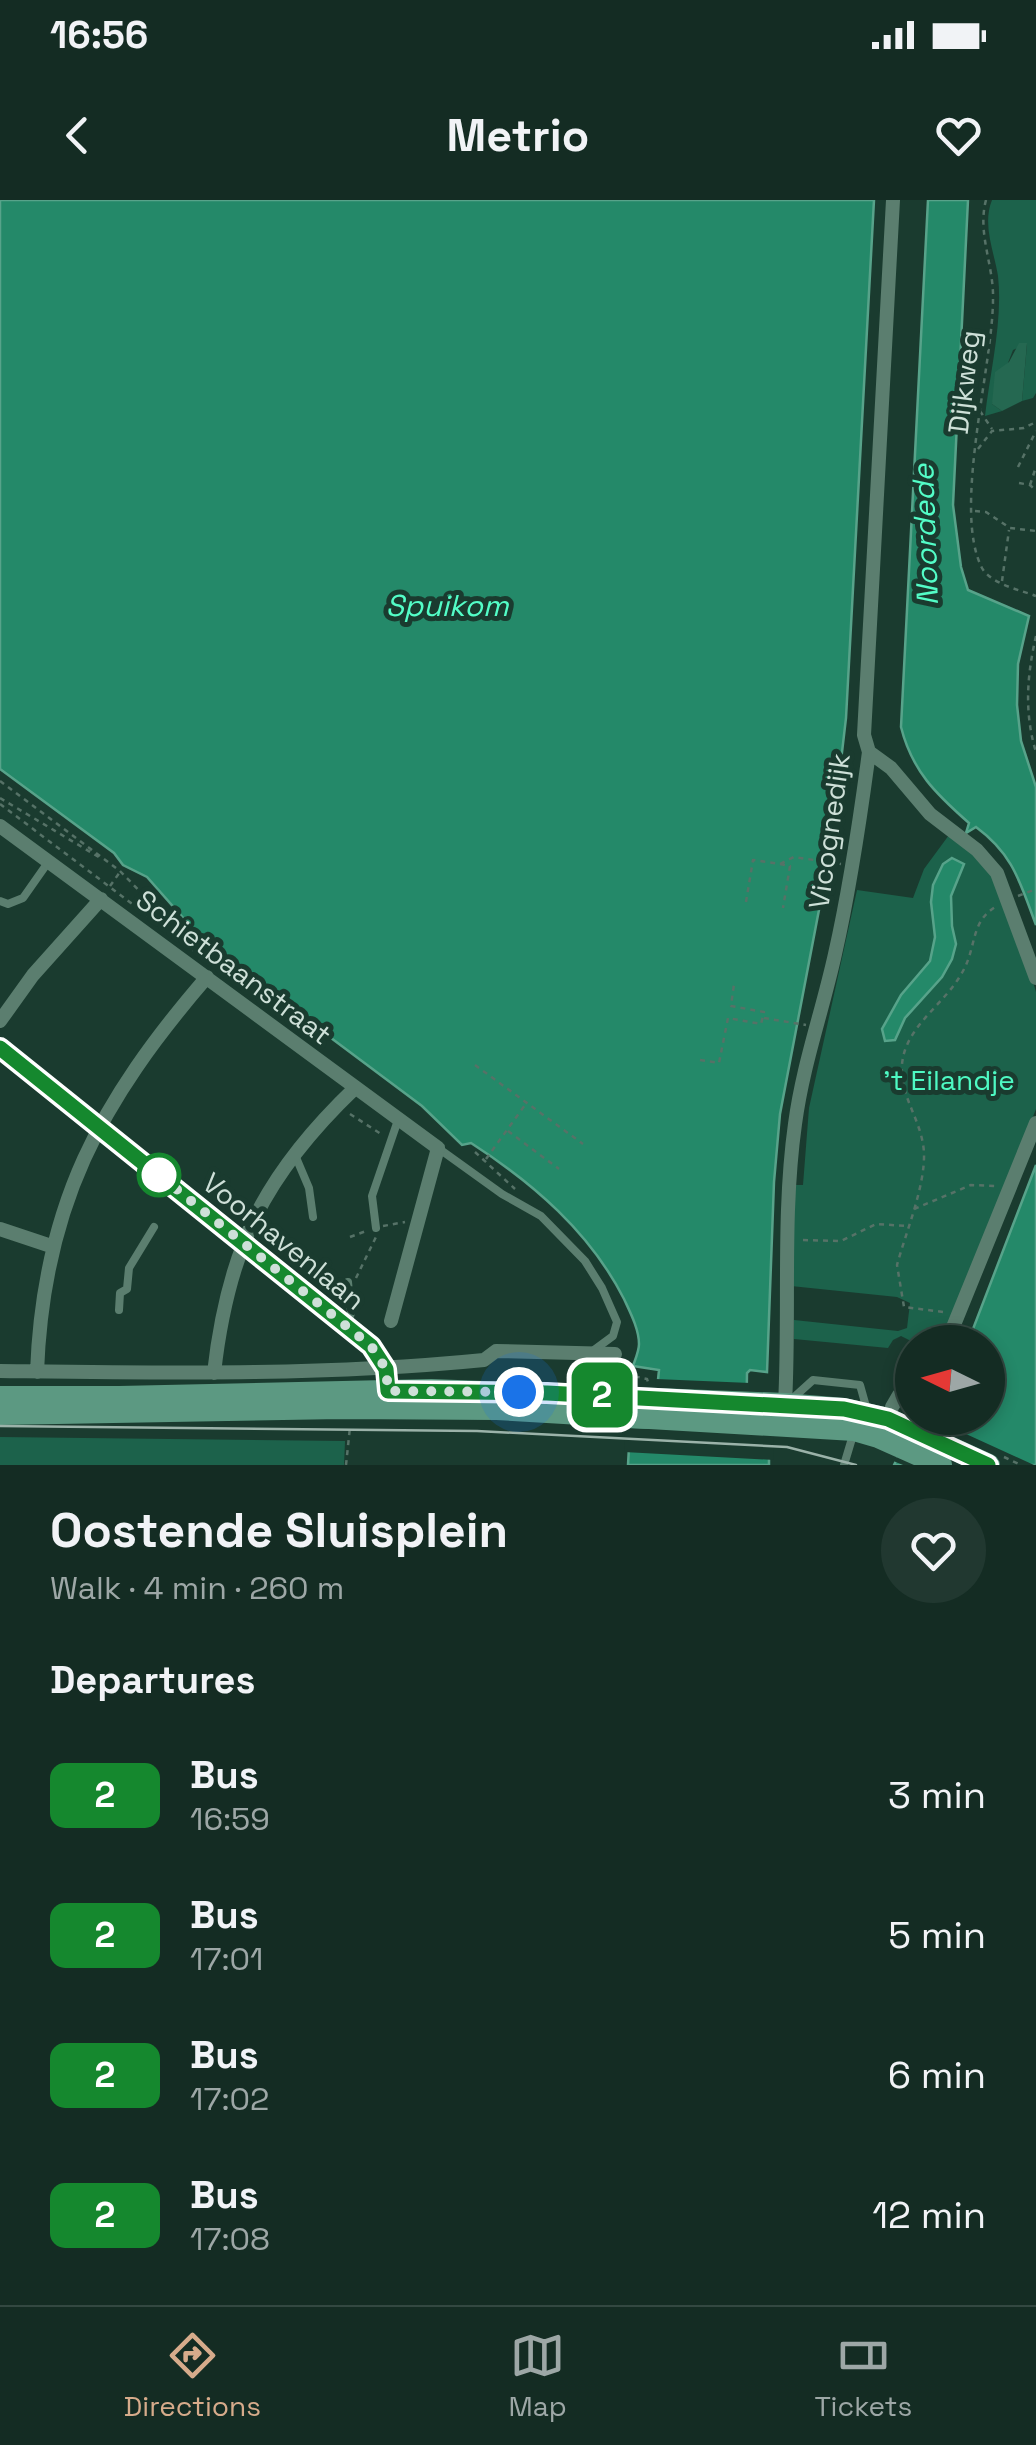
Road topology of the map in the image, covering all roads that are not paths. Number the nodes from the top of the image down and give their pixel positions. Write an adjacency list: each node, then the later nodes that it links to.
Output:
1 (893, 200): 2 (street, Vicognedijk)
2 (868, 752): 8 (street); 36 (street, Vicognedijk)
3 (0, 826): 4 (street, Schietbaanstraat)
4 (49, 861): 5 (street, Schietbaanstraat); 6 (lane)
5 (105, 892): 7 (street, Schietbaanstraat); 9 (street)
6 (0, 901)
7 (206, 977): 11 (street, Schietbaanstraat); 14 (street)
8 (1036, 978)
9 (0, 1020)
10 (0, 1048): 14 (street, Voorhavenlaan)
11 (355, 1088): 12 (street, Schietbaanstraat); 16 (street)
12 (398, 1120): 15 (street, Schietbaanstraat); 19 (lane)
13 (1036, 1123): 26 (street)
14 (99, 1126): 21 (street, Voorhavenlaan); 22 (street)
15 (438, 1148): 25 (street); 28 (lane)
16 (294, 1154): 17 (lane); 21 (street)
17 (314, 1218)
18 (154, 1227): 24 (lane)
19 (378, 1227)
20 (0, 1229): 22 (street)
21 (242, 1242): 27 (street, Voorhavenlaan); 32 (street)
22 (52, 1246): 31 (street)
23 (348, 1282): 27 (lane)
24 (118, 1310)
25 (390, 1321)
26 (955, 1325)
27 (347, 1327): 33 (street, Voorhavenlaan)
28 (586, 1353): 29 (street); 33 (street)
29 (619, 1354)
30 (0, 1371): 31 (street)
31 (36, 1372): 32 (street)
32 (214, 1373): 33 (street)
33 (387, 1389): 34 (main road); 37 (main road); 38 (main road)
34 (0, 1396)
35 (895, 1402): 39 (street)
36 (785, 1404): 37 (main road); 39 (main road)
37 (749, 1412): 39 (main road)
38 (0, 1414)
39 (884, 1426): 40 (lane); 41 (main road); 42 (main road)
40 (844, 1465)
41 (941, 1465)
42 (988, 1465)

